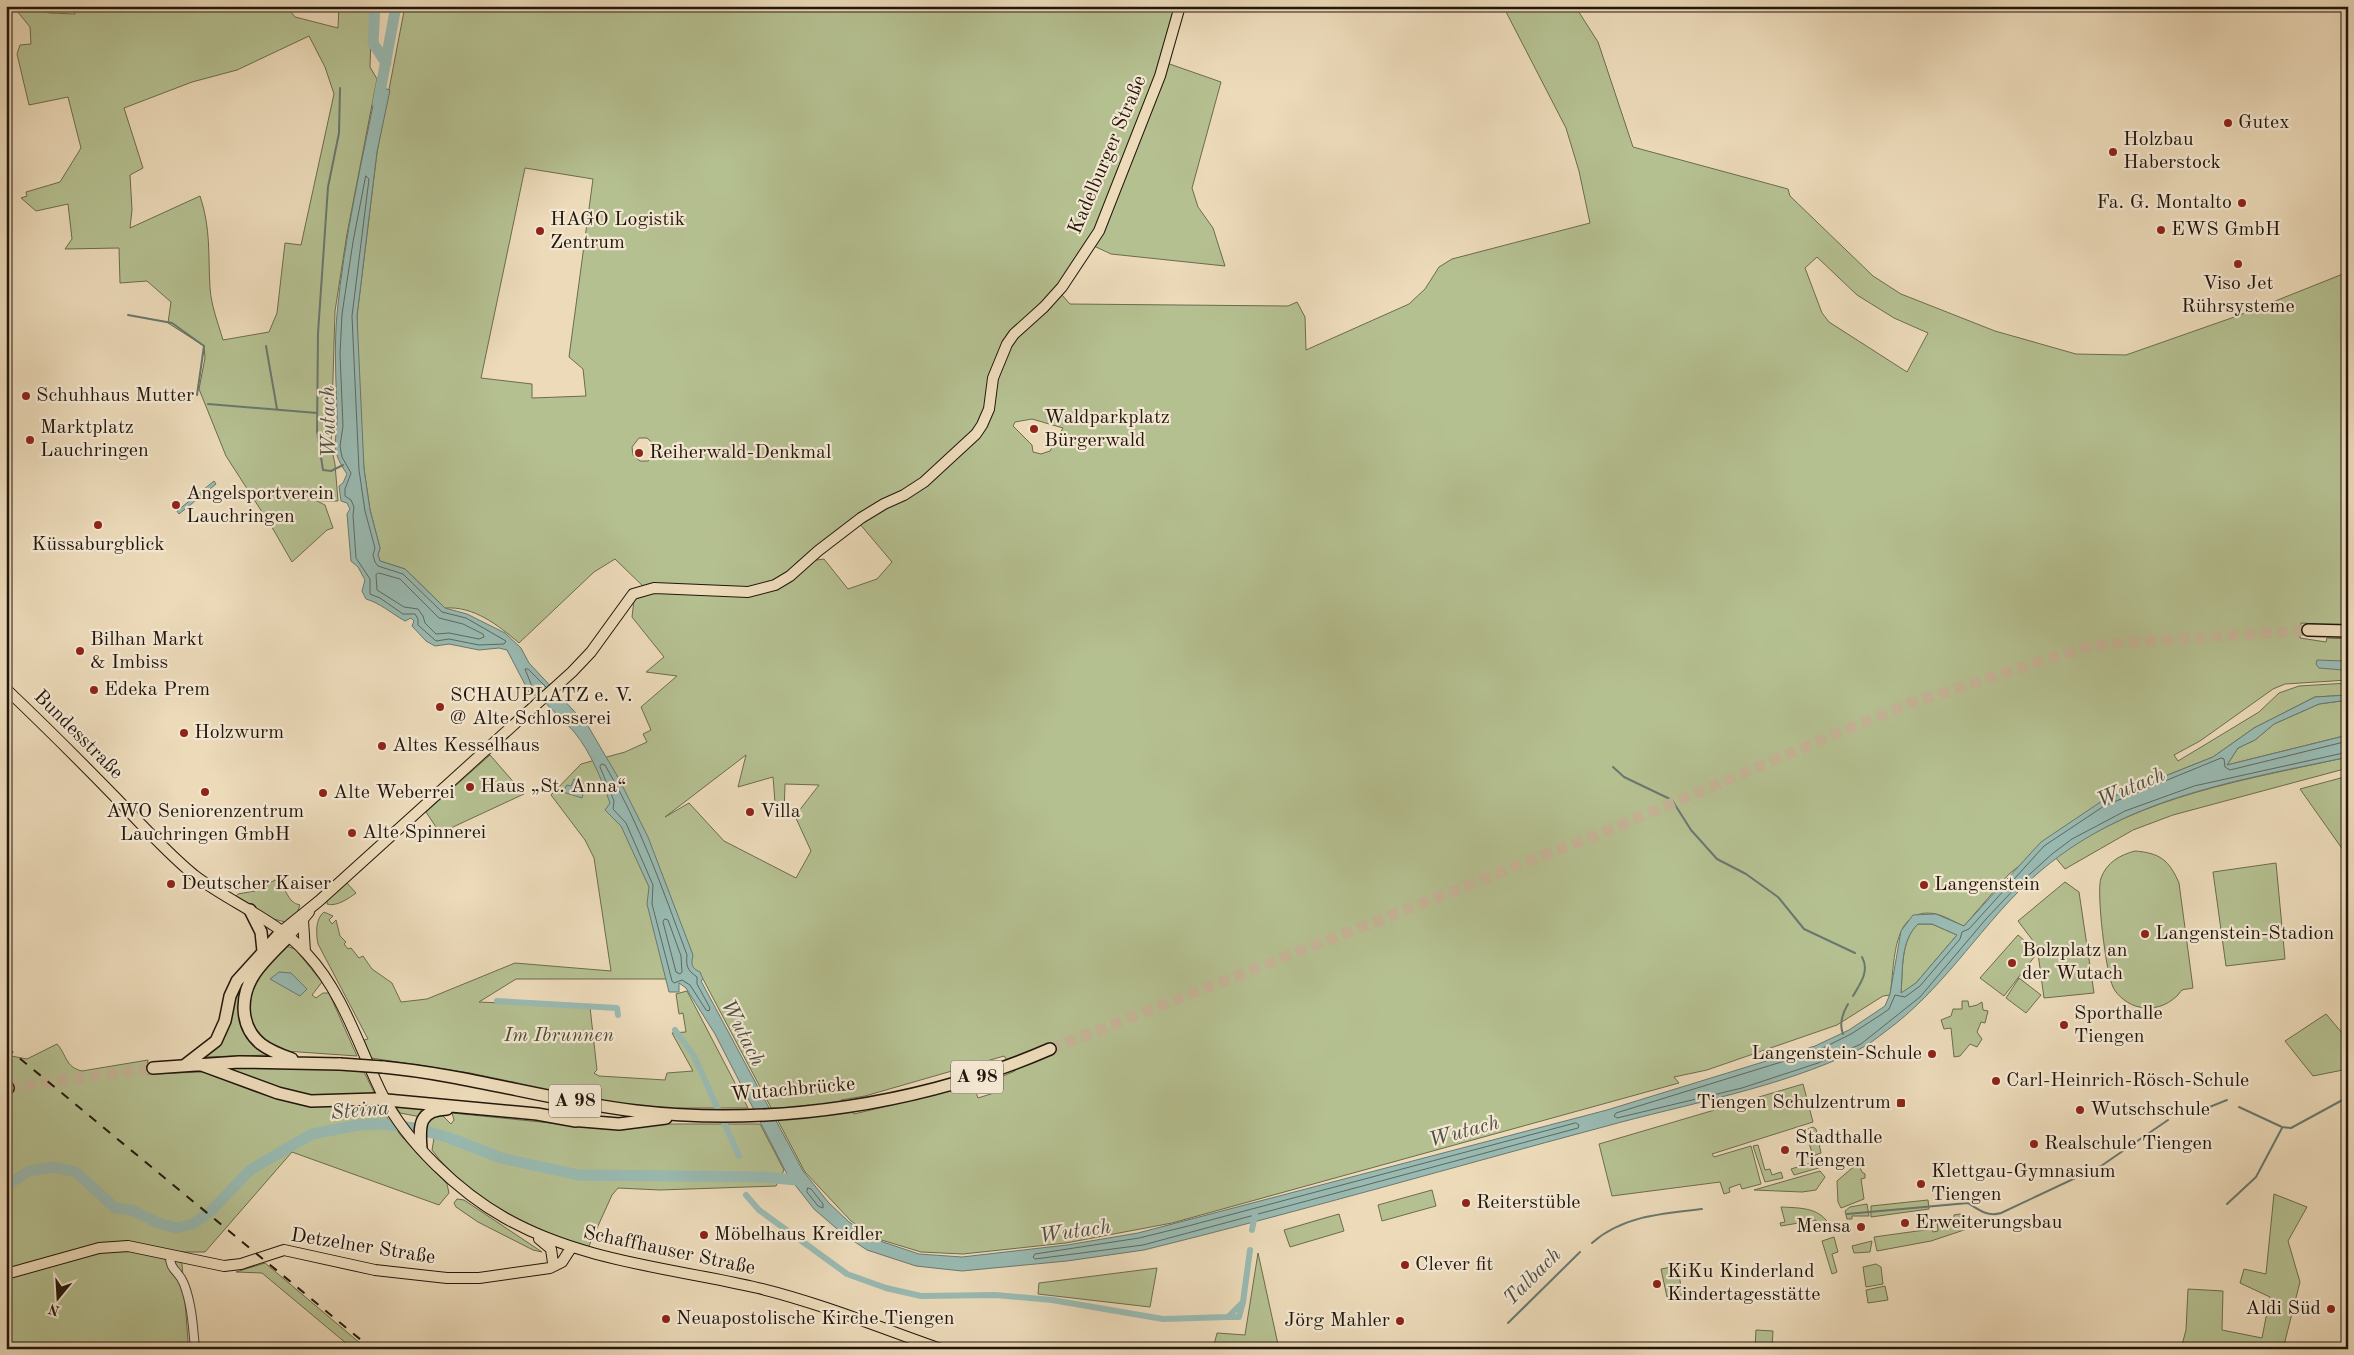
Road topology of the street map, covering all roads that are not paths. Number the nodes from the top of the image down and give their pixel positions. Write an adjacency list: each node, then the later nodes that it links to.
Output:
1 (1180, 6): 5 (main road, Kadelburger Straße)
2 (2308, 630): 3 (highway)
3 (2348, 631)
4 (6, 689): 6 (main road, Bundesstraße)
5 (317, 902): 7 (main road, Kadelburger Straße); 8 (main road, Kadelburger Straße)
6 (250, 910): 8 (main road, Bundesstraße); 9 (highway)
7 (303, 920): 8 (main road, Kadelburger Straße); 10 (main road)
8 (285, 934): 9 (highway); 10 (main road, Bundesstraße); 12 (highway)
9 (263, 950): 14 (highway)
10 (305, 952): 16 (main road, Bundesstraße)
11 (1050, 1049): 17 (highway, Wutachbrücke / A 98)
12 (301, 1062): 13 (highway, A 98); 17 (highway, A 98, bridge)
13 (199, 1064): 14 (highway, A 98); 16 (highway)
14 (185, 1066): 15 (highway, A 98)
15 (153, 1068)
16 (385, 1100): 18 (highway); 19 (main road, Schaffhauser Straße)
17 (687, 1115): 18 (highway)
18 (576, 1121): 19 (highway)
19 (419, 1143): 20 (main road, Schaffhauser Straße)
20 (531, 1232): 21 (main road, Schaffhauser Straße); 24 (main road)
21 (560, 1244): 22 (main road, Schaffhauser Straße); 24 (main road)
22 (571, 1248): 24 (main road); 28 (main road, Schaffhauser Straße)
23 (170, 1254): 24 (main road, Detzelner Straße); 25 (main road, Detzelner Straße); 27 (street)
24 (551, 1265)
25 (6, 1274)
26 (2348, 1345): 29 (main road)
27 (195, 1349)
28 (941, 1349)
29 (2344, 1349)

